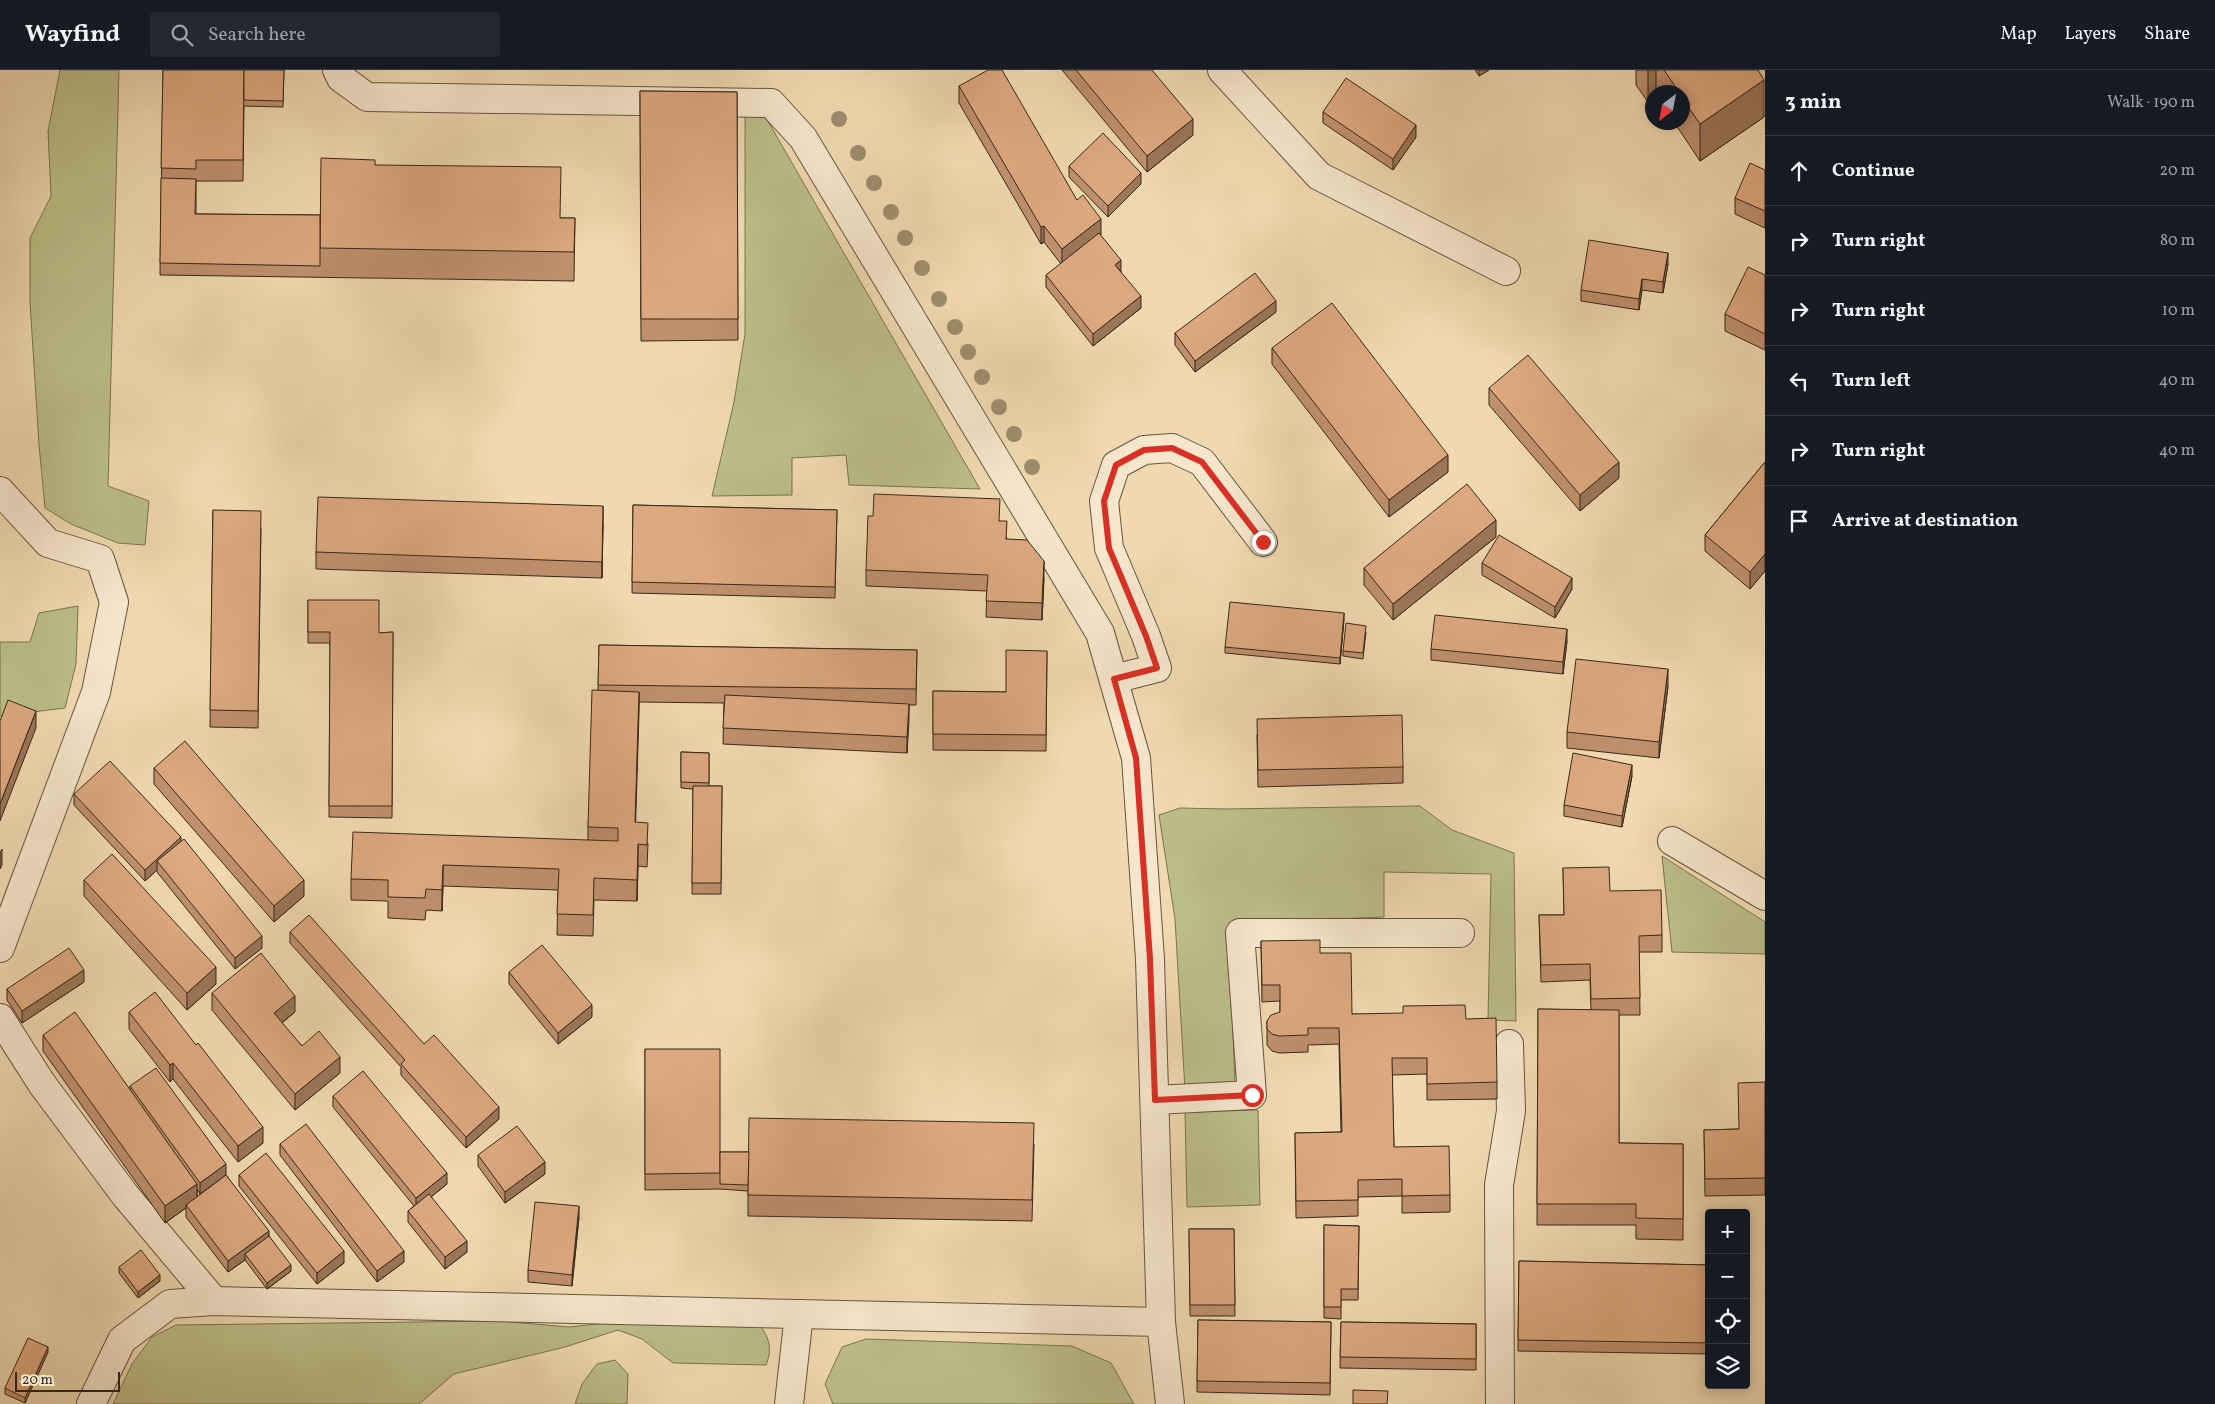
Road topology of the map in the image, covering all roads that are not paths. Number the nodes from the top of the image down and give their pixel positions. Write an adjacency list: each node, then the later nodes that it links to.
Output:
1 (336, 70): 6 (street)
2 (1222, 70): 3 (street)
3 (1506, 271)
4 (0, 491): 10 (street)
5 (1263, 542): 6 (street)
6 (1114, 679): 13 (street)
7 (1672, 841): 8 (street)
8 (1765, 896)
9 (1460, 933): 13 (street)
10 (0, 948)
11 (0, 1018): 14 (street)
12 (1509, 1044): 20 (street)
13 (1155, 1100): 16 (street)
14 (214, 1301): 15 (street); 17 (street)
15 (799, 1314): 16 (street); 18 (street)
16 (1161, 1322): 19 (street)
17 (92, 1404)
18 (789, 1404)
19 (1170, 1404)
20 (1500, 1404)

